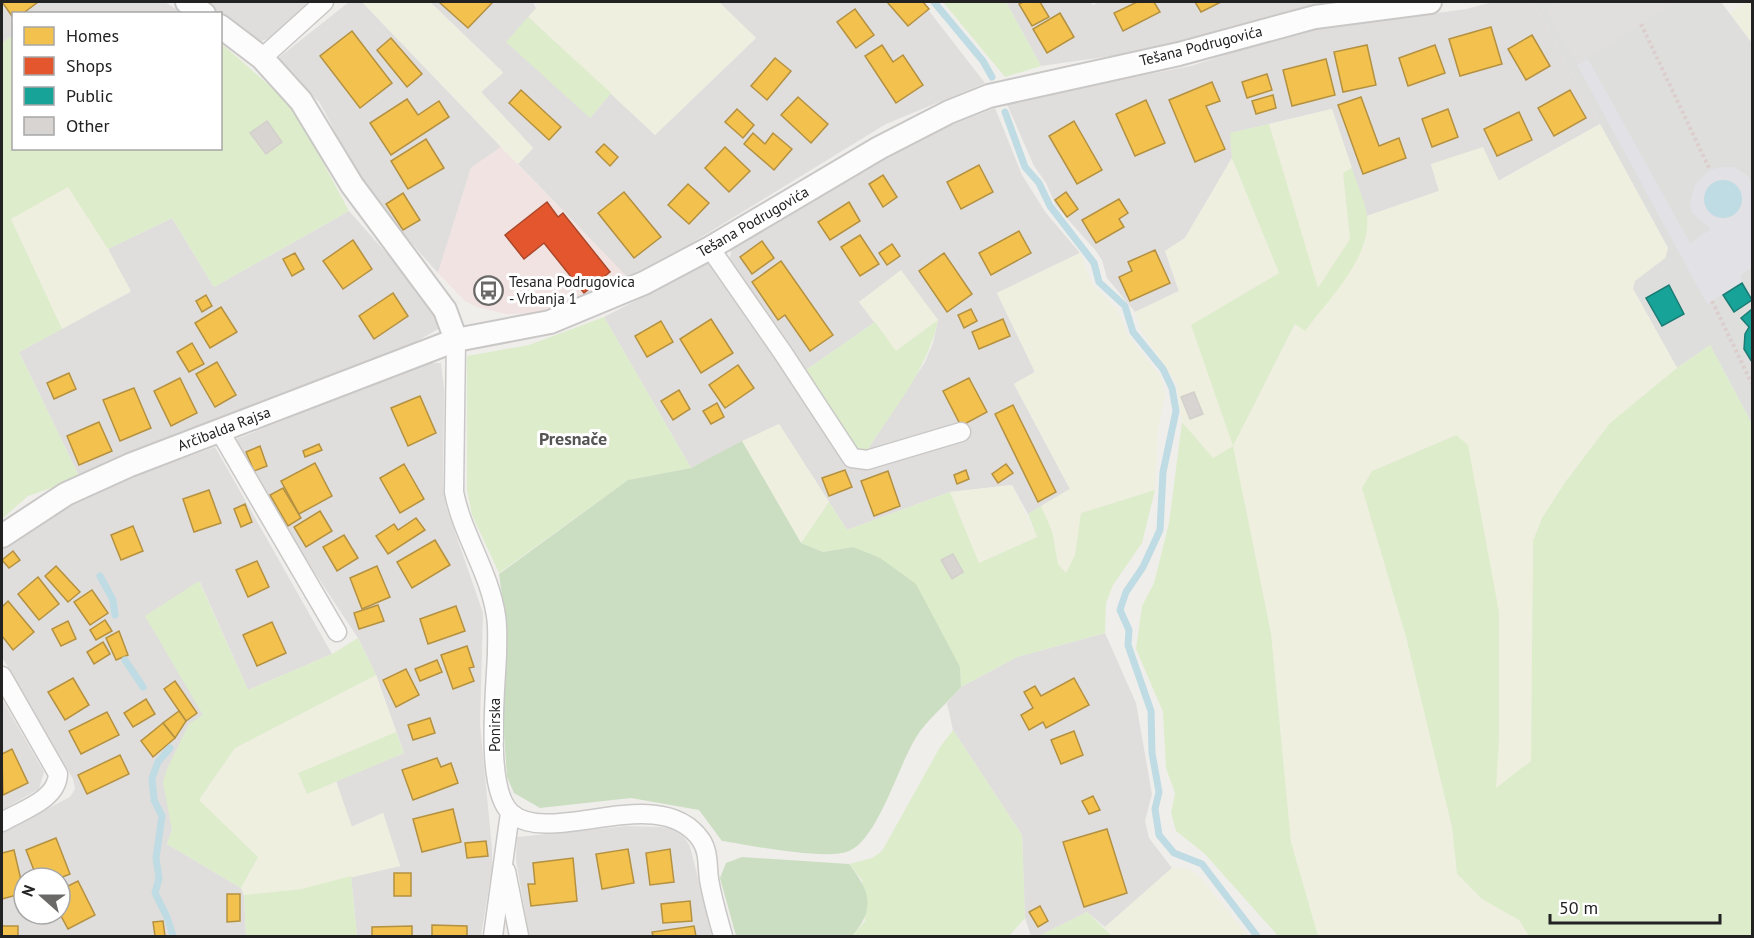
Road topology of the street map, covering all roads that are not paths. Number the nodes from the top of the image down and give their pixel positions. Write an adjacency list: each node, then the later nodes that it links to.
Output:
1 (187, 2): 4 (street)
2 (324, 2): 6 (street)
3 (1430, 2): 7 (street, Tešana Podrugovića)
4 (201, 12)
5 (222, 28): 6 (street)
6 (262, 58): 8 (street)
7 (710, 248): 8 (street, Tešana Podrugovića); 10 (street)
8 (456, 340): 9 (street, Arčibalda Rajsa); 14 (street, Ponirska)
9 (219, 430): 11 (street, Arčibalda Rajsa); 12 (street)
10 (961, 432)
11 (2, 536)
12 (337, 632)
13 (2, 675): 15 (street)
14 (510, 813): 16 (street); 19 (street)
15 (2, 822)
16 (504, 862): 17 (street); 18 (street)
17 (493, 936)
18 (519, 936)
19 (723, 936)

